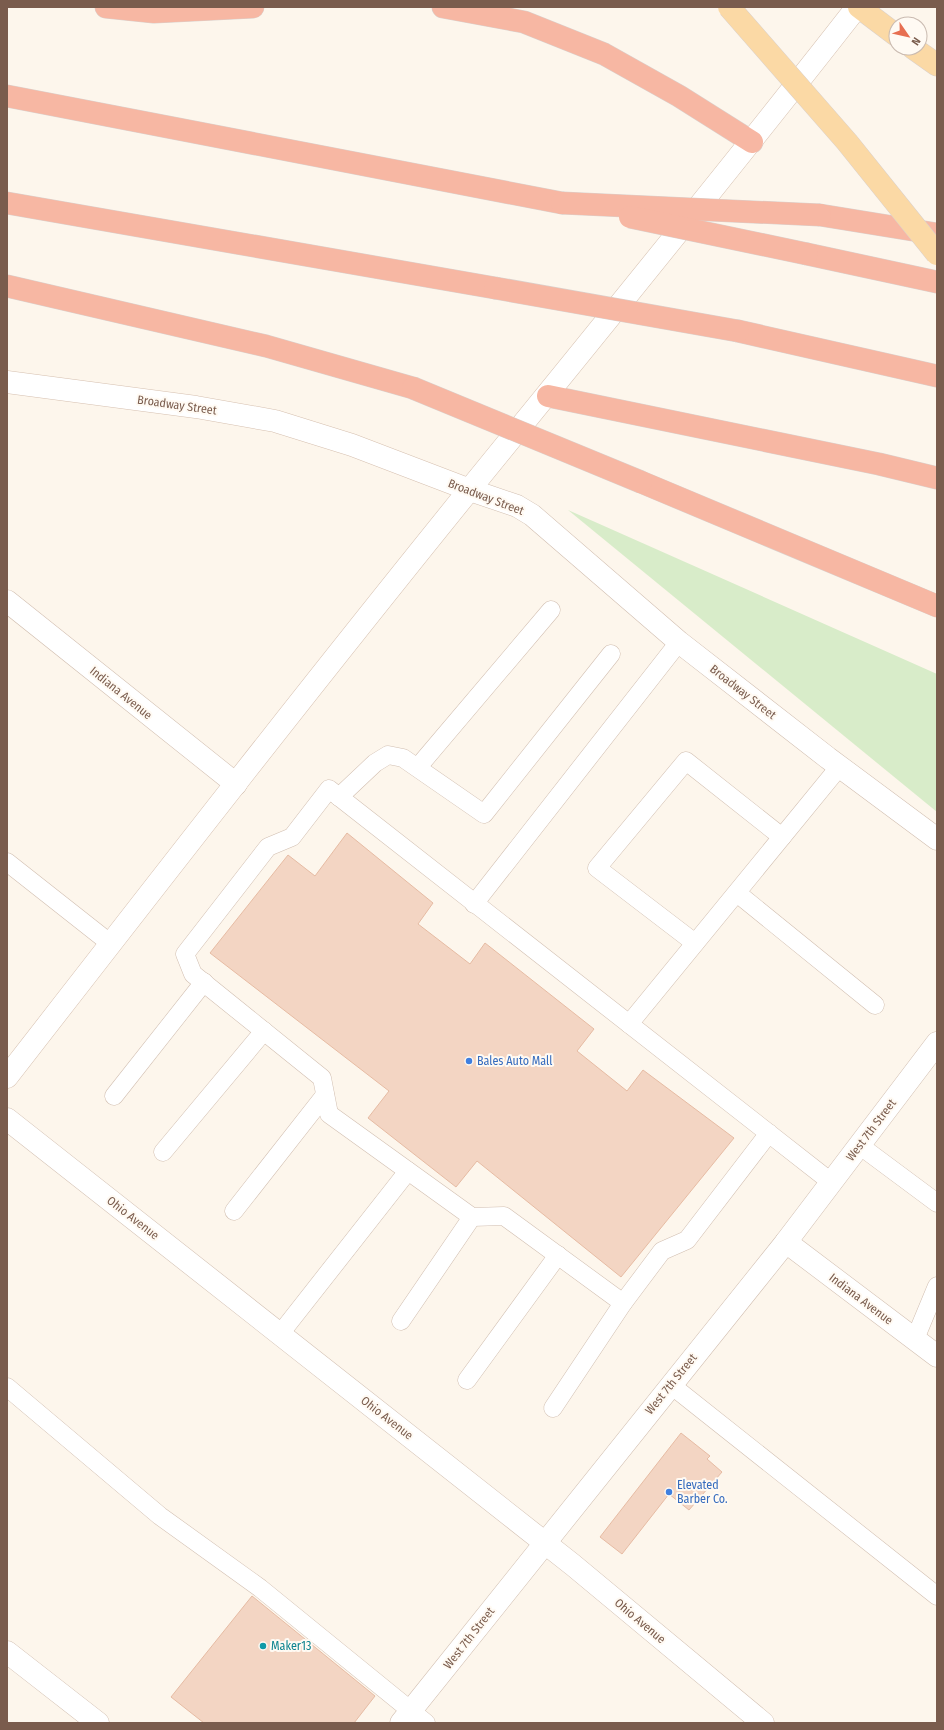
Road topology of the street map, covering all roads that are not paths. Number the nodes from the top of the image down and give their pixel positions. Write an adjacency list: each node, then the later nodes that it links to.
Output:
1 (106, 7): 2 (highway)
2 (253, 7)
3 (443, 7): 8 (highway)
4 (729, 7): 12 (main road, bridge)
5 (858, 7): 6 (main road); 8 (street)
6 (888, 29)
7 (7, 96): 10 (highway)
8 (752, 142): 17 (street)
9 (7, 203): 15 (highway, bridge)
10 (562, 203): 11 (highway, bridge); 13 (highway, bridge)
11 (937, 234)
12 (937, 254)
13 (937, 282)
14 (7, 286): 21 (highway, bridge)
15 (937, 376)
16 (7, 382): 19 (street, Broadway Street)
17 (548, 396): 18 (highway); 19 (street)
18 (937, 478)
19 (470, 490): 23 (street, Broadway Street); 27 (street)
20 (7, 601): 27 (street, Indiana Avenue)
21 (937, 606)
22 (551, 610): 26 (lane)
23 (679, 642): 25 (street, Broadway Street); 33 (lane)
24 (611, 654): 26 (lane)
25 (840, 766): 29 (lane); 30 (street, Broadway Street)
26 (418, 767): 28 (lane)
27 (236, 784): 35 (street)
28 (339, 797): 33 (lane); 36 (lane)
29 (782, 837): 32 (lane); 34 (lane)
30 (937, 839)
31 (7, 862): 35 (lane)
32 (737, 893): 34 (lane); 37 (lane)
33 (474, 904): 38 (lane)
34 (695, 943): 38 (lane)
35 (111, 944): 41 (street)
36 (204, 982): 39 (lane); 43 (lane)
37 (875, 1006)
38 (629, 1024): 45 (lane)
39 (264, 1031): 42 (lane); 47 (lane)
40 (937, 1043): 46 (street, West 7th Street)
41 (7, 1077)
42 (325, 1095): 48 (lane); 51 (lane)
43 (114, 1096)
44 (7, 1119): 58 (street, Ohio Avenue)
45 (769, 1133): 49 (lane); 56 (lane)
46 (859, 1145): 49 (street, West 7th Street); 50 (lane)
47 (163, 1152)
48 (408, 1170): 52 (lane); 58 (lane)
49 (831, 1182): 53 (street, West 7th Street)
50 (937, 1203)
51 (234, 1211)
52 (472, 1217): 54 (lane); 57 (lane)
53 (786, 1242): 59 (street, Indiana Avenue); 62 (street, West 7th Street)
54 (558, 1255): 56 (lane); 61 (lane)
55 (937, 1286): 59 (lane)
56 (623, 1303): 64 (lane)
57 (400, 1321)
58 (280, 1334): 65 (street, Ohio Avenue)
59 (915, 1339): 60 (street, Indiana Avenue)
60 (937, 1356)
61 (467, 1380)
62 (671, 1384): 65 (street, West 7th Street); 66 (lane)
63 (7, 1387): 68 (lane)
64 (553, 1408)
65 (544, 1542): 68 (street, West 7th Street); 70 (street, Ohio Avenue)
66 (937, 1596)
67 (7, 1652): 69 (street)
68 (413, 1719)
69 (98, 1723)
70 (763, 1723)

